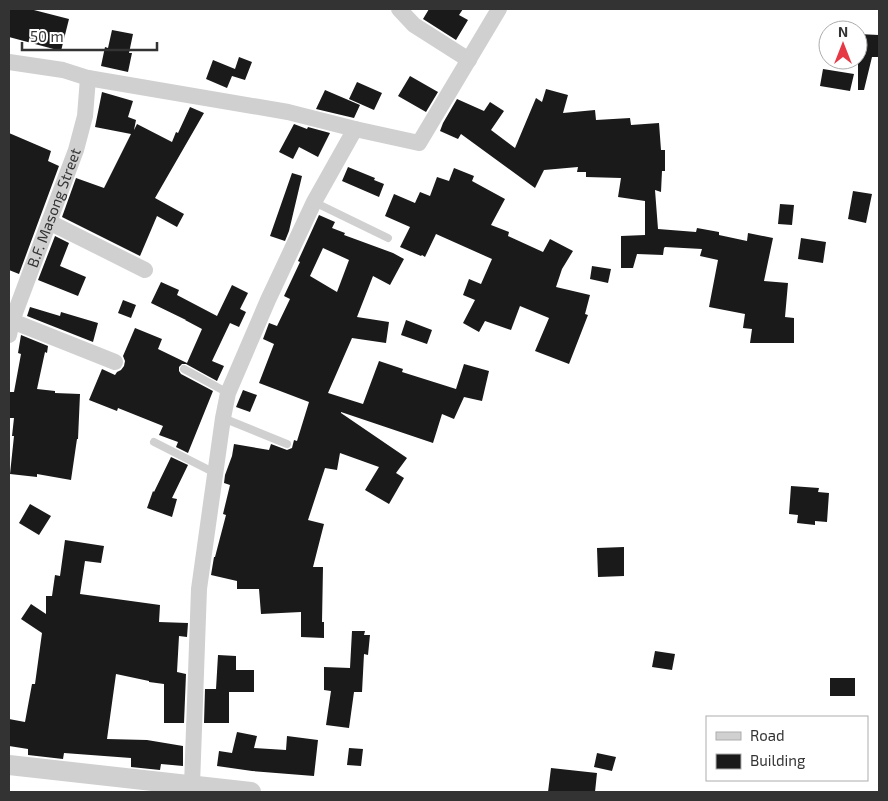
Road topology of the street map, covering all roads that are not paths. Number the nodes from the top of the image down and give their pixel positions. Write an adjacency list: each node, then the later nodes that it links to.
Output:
1 (399, 9): 3 (street)
2 (499, 9): 3 (street)
3 (469, 60): 6 (street)
4 (9, 62): 5 (street)
5 (88, 78): 6 (street); 8 (street, B.F. Masong Street)
6 (355, 130): 7 (street)
7 (314, 202): 9 (lane); 14 (street)
8 (49, 222): 10 (street); 11 (street, B.F. Masong Street)
9 (388, 238)
10 (145, 270)
11 (10, 328): 12 (street)
12 (115, 362)
13 (184, 369): 14 (lane)
14 (228, 393): 15 (street)
15 (223, 418): 17 (lane); 18 (street)
16 (154, 442): 18 (lane)
17 (287, 444)
18 (215, 474): 20 (street)
19 (9, 765): 20 (street)
20 (192, 786): 21 (street)
21 (250, 792)

